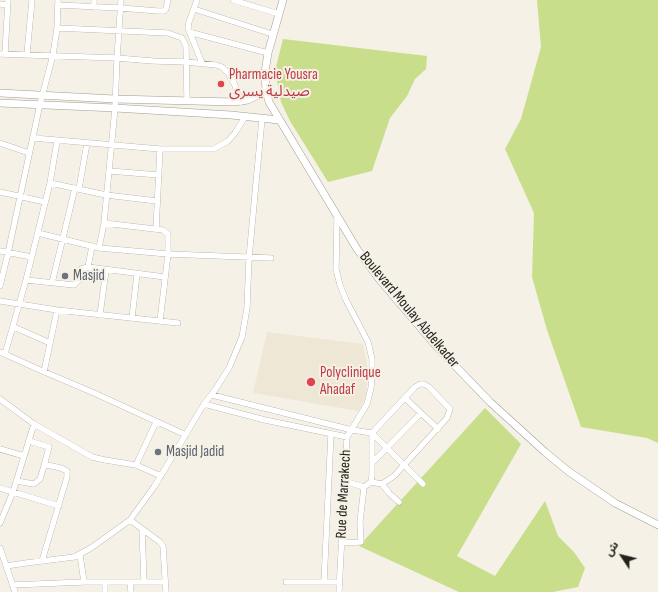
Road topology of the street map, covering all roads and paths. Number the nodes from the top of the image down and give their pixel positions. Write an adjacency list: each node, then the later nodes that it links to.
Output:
1 (32, 0): 23 (street)
2 (94, 0): 11 (street)
3 (121, 0): 12 (street)
4 (168, 0): 12 (street)
5 (197, 0): 13 (street)
6 (233, 0): 14 (street)
7 (283, 0): 14 (street, Boulevard Moulay Abdelkader)
8 (8, 2): 10 (street); 16 (street)
9 (58, 3): 11 (street); 17 (street)
10 (0, 4)
11 (94, 7): 12 (street)
12 (120, 8): 18 (street)
13 (194, 9): 19 (street); 20 (street)
14 (279, 14): 20 (street, Boulevard Moulay Abdelkader)
15 (0, 27): 16 (street)
16 (6, 28): 22 (street)
17 (57, 28): 18 (street); 24 (street)
18 (118, 32): 25 (street); 26 (street)
19 (189, 32): 21 (street); 27 (street)
20 (272, 34): 21 (street, Boulevard Moulay Abdelkader)
21 (268, 53): 28 (street, Boulevard Moulay Abdelkader)
22 (2, 54): 23 (street)
23 (28, 54): 24 (street)
24 (53, 55): 25 (street); 30 (street)
25 (117, 58): 26 (street); 31 (street)
26 (186, 62): 27 (street); 32 (street)
27 (202, 63): 33 (street)
28 (266, 91): 33 (street); 39 (street, Boulevard Moulay Abdelkader)
29 (0, 93): 30 (street)
30 (43, 94): 31 (street); 35 (street)
31 (115, 99): 32 (street); 36 (street)
32 (187, 100): 33 (street)
33 (241, 102)
34 (0, 103): 35 (street)
35 (40, 104): 36 (street); 40 (street)
36 (115, 108): 37 (street); 44 (street)
37 (245, 117): 38 (street); 45 (street)
38 (262, 119): 39 (street); 67 (street)
39 (279, 120): 56 (street, Boulevard Moulay Abdelkader)
40 (33, 138): 41 (street); 46 (street)
41 (57, 141): 43 (street); 49 (street)
42 (0, 143): 46 (street)
43 (87, 143): 44 (street); 50 (street)
44 (111, 145): 45 (street); 47 (street)
45 (160, 149): 48 (street)
46 (29, 153): 53 (street)
47 (109, 172): 48 (street); 52 (street)
48 (159, 175): 54 (street)
49 (50, 183): 50 (street); 55 (street)
50 (77, 188): 52 (street); 60 (street)
51 (0, 192): 53 (street)
52 (106, 195): 54 (street); 57 (street)
53 (20, 196): 55 (street); 64 (street)
54 (157, 201): 58 (street)
55 (46, 202): 59 (street)
56 (337, 216): 95 (street, Rue de Marrakech); 121 (street, Boulevard Moulay Abdelkader)
57 (104, 222): 58 (street); 62 (street)
58 (156, 229): 65 (street)
59 (38, 233): 60 (street); 66 (street)
60 (63, 238): 61 (street); 74 (street)
61 (92, 246): 62 (street); 69 (street)
62 (100, 248): 65 (street)
63 (0, 251): 64 (street)
64 (8, 253): 66 (street); 75 (street)
65 (168, 254): 67 (street); 72 (street)
66 (32, 257): 73 (street)
67 (249, 258): 68 (street); 87 (street)
68 (271, 258)
69 (88, 267): 70 (street); 74 (street)
70 (106, 270): 71 (street); 79 (street)
71 (137, 274): 72 (street); 80 (street)
72 (165, 277): 81 (street)
73 (26, 280): 74 (street); 77 (street)
74 (52, 283)
75 (0, 286)
76 (0, 301): 77 (street)
77 (19, 305): 78 (street); 83 (street)
78 (57, 310): 79 (street); 84 (street)
79 (100, 315): 80 (street)
80 (132, 318): 81 (street)
81 (160, 321): 82 (street)
82 (178, 323)
83 (14, 327): 84 (street); 85 (street)
84 (50, 343): 86 (street)
85 (3, 353): 86 (street)
86 (44, 372): 92 (street)
87 (212, 395): 90 (street); 95 (street)
88 (405, 398): 91 (street); 94 (street); 96 (street)
89 (0, 399): 93 (street)
90 (204, 404): 97 (street); 98 (street)
91 (421, 413): 94 (street); 101 (street)
92 (156, 422): 98 (street); 105 (street)
93 (34, 424): 100 (street); 105 (street)
94 (438, 429): 106 (street)
95 (352, 430): 96 (street); 99 (street, Rue de Marrakech)
96 (372, 433): 101 (street); 104 (street)
97 (330, 434): 99 (street); 134 (street)
98 (186, 435): 108 (street)
99 (347, 437): 110 (street, Rue de Marrakech)
100 (29, 441): 103 (street); 107 (street)
101 (387, 448): 104 (street); 106 (street)
102 (0, 449): 103 (street)
103 (24, 456): 109 (street)
104 (373, 462): 111 (street)
105 (136, 465): 108 (street)
106 (404, 465): 112 (street); 113 (street)
107 (44, 466): 109 (street); 118 (street)
108 (161, 476): 119 (street)
109 (16, 481): 116 (street)
110 (344, 481): 114 (street); 123 (street, Rue de Marrakech)
111 (371, 482): 112 (street); 114 (street)
112 (382, 484): 117 (street)
113 (424, 484)
114 (364, 487): 123 (street)
115 (0, 488): 116 (street)
116 (13, 492): 118 (street); 120 (street)
117 (399, 502)
118 (59, 506): 126 (street)
119 (130, 520): 122 (street); 125 (street)
120 (0, 523)
121 (658, 525)
122 (142, 529): 131 (street); 132 (street)
123 (341, 543): 135 (street, Rue de Marrakech)
124 (0, 548): 127 (street)
125 (80, 555): 126 (street); 128 (street)
126 (42, 561): 127 (street)
127 (6, 566): 136 (street)
128 (84, 582): 129 (street); 136 (street)
129 (105, 582): 130 (street); 138 (street)
130 (130, 582): 131 (street); 139 (street)
131 (144, 582): 132 (street)
132 (166, 582): 140 (street)
133 (286, 582): 134 (street)
134 (324, 582): 135 (street)
135 (339, 582): 141 (street, Rue de Marrakech)
136 (12, 585): 137 (street)
137 (15, 592)
138 (105, 592)
139 (131, 592)
140 (166, 592)
141 (339, 592)

